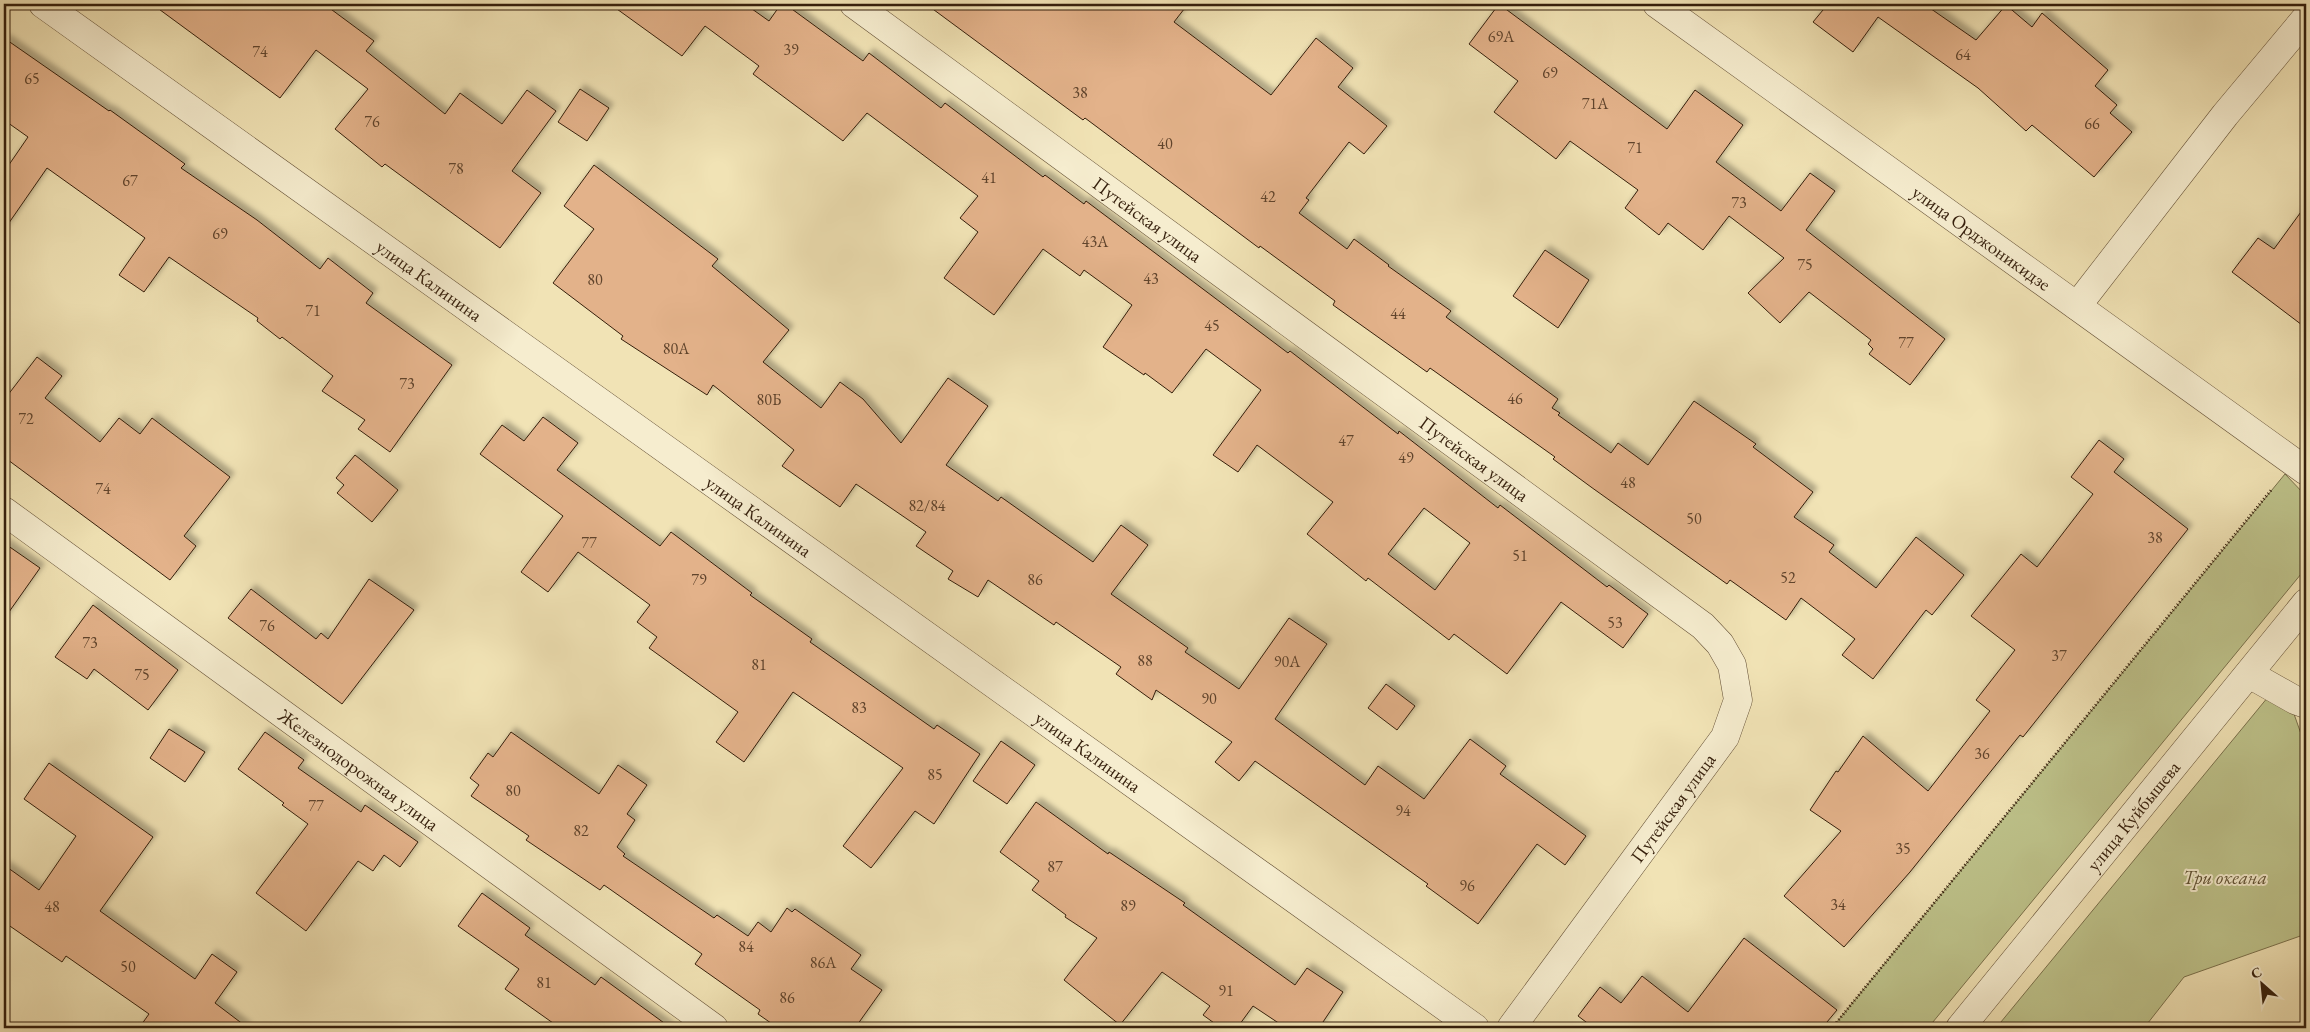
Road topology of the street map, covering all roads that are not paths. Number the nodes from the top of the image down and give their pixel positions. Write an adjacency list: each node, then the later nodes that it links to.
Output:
1 (43, 4): 12 (street, улица Калинина)
2 (854, 4): 13 (street, Путейская улица)
3 (1657, 4): 5 (street, улица Орджоникидзе)
4 (2306, 18): 5 (street)
5 (2077, 306): 6 (street, улица Орджоникидзе)
6 (2301, 466)
7 (4, 512): 11 (street, Железнодорожная улица)
8 (2306, 604): 9 (street, улица Куйбышева)
9 (2249, 674): 10 (street); 14 (street, улица Куйбышева)
10 (2306, 704)
11 (714, 1028)
12 (1474, 1028)
13 (1510, 1028)
14 (1960, 1028)

